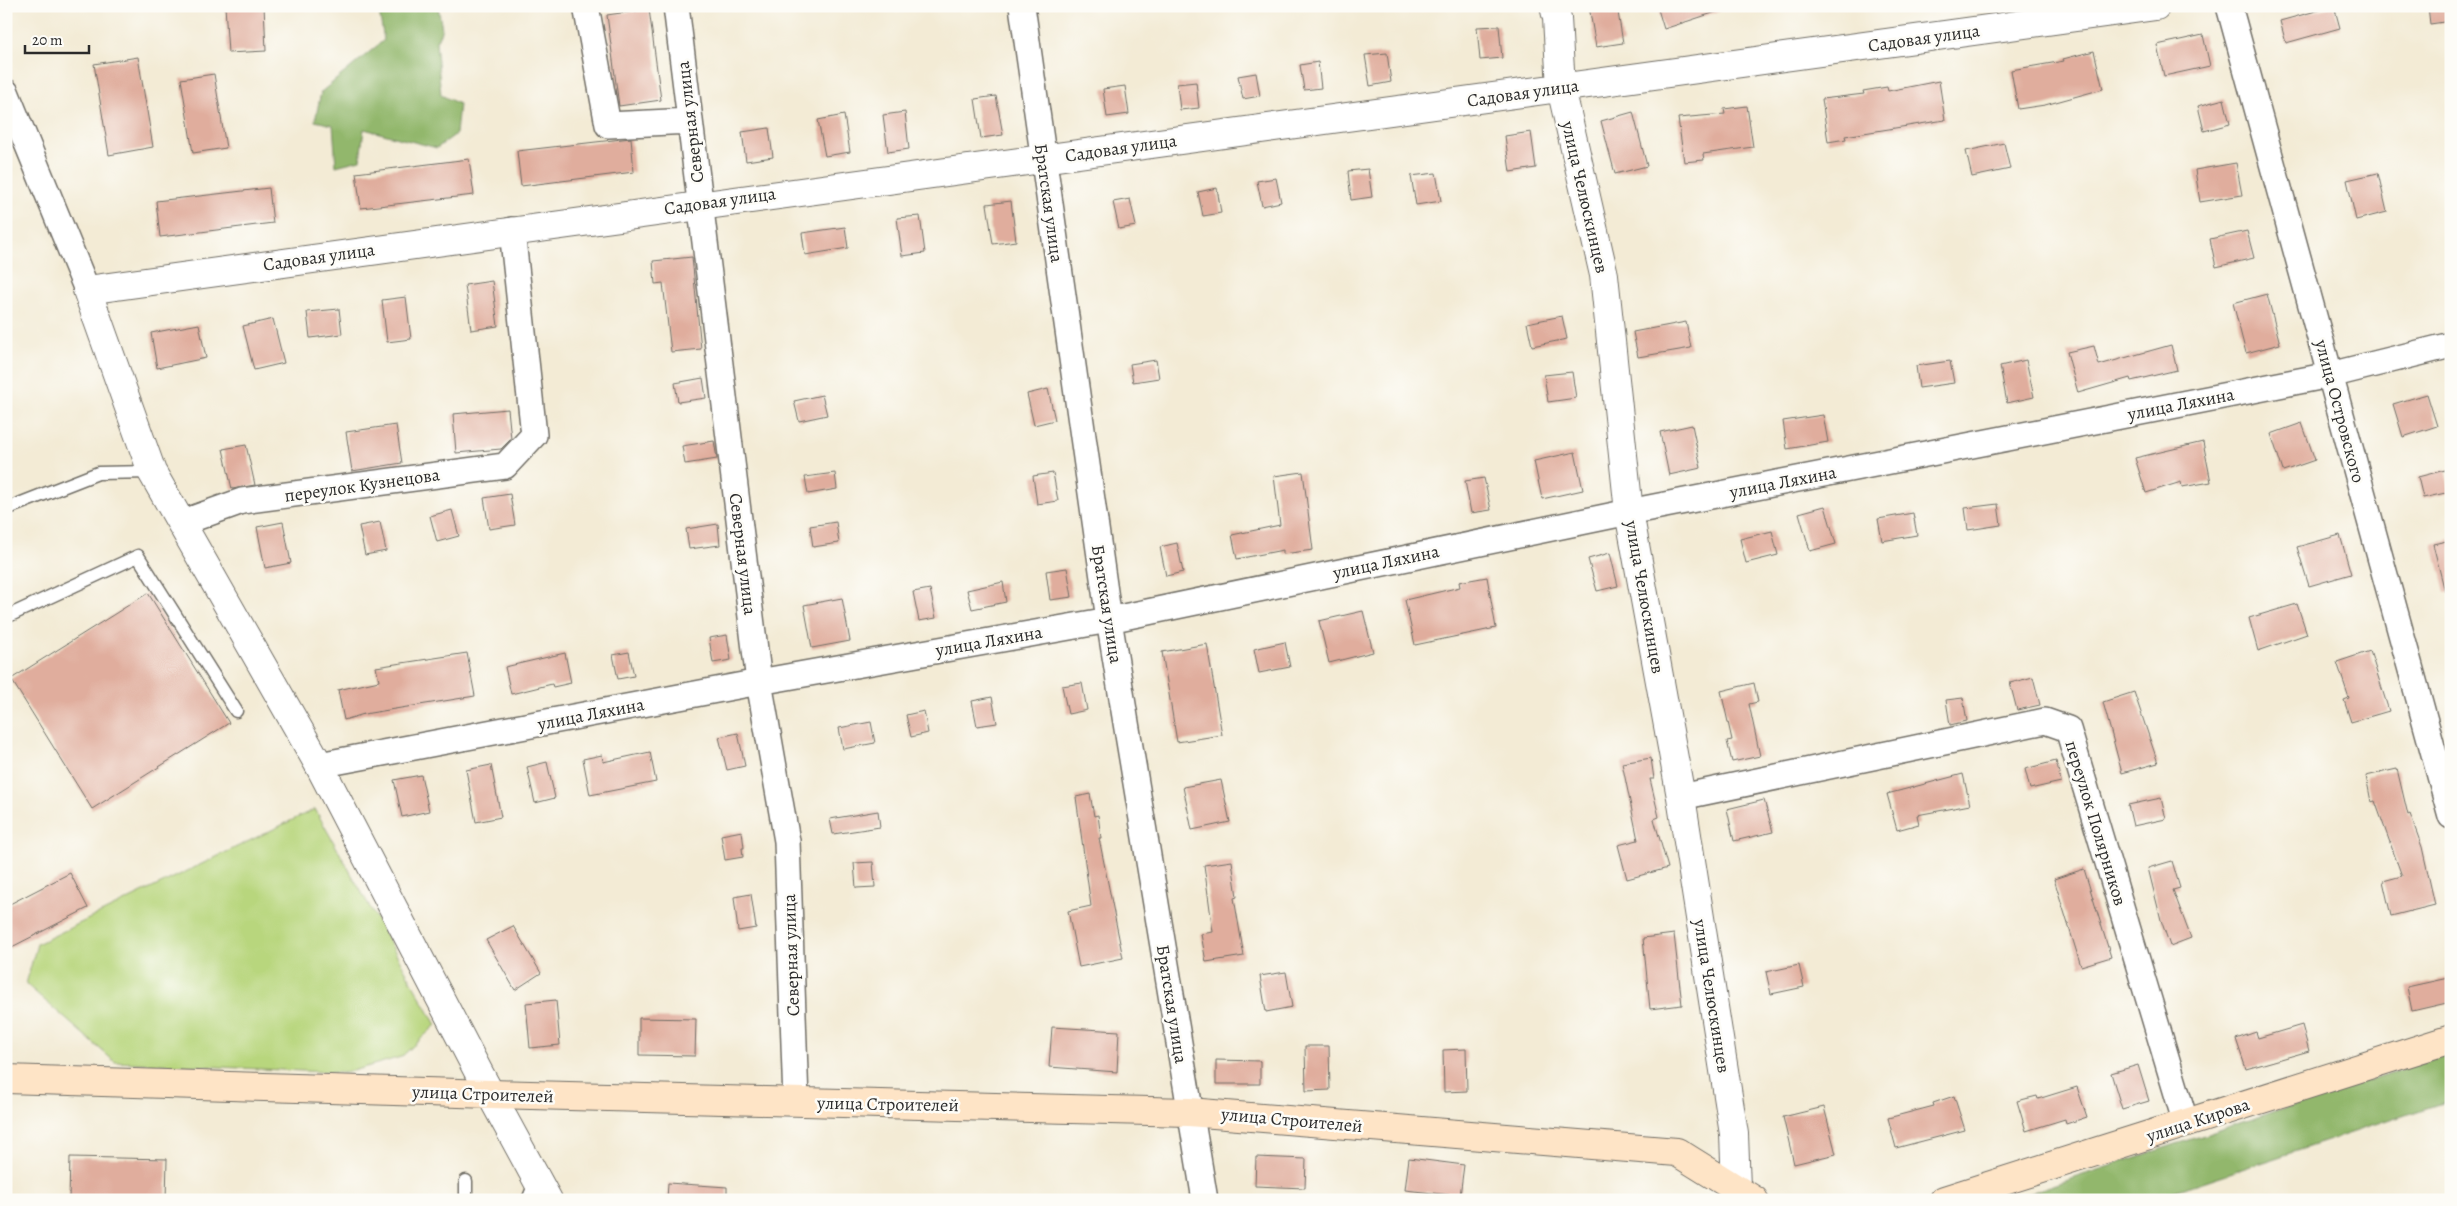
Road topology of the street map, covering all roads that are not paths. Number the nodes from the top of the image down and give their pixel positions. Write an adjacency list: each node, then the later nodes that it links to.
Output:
1 (586, 6): 9 (street)
2 (676, 6): 9 (street, Северная улица)
3 (1022, 6): 10 (street, Братская улица)
4 (1554, 6): 7 (street, улица Челюскинцев)
5 (2156, 6): 7 (street, Садовая улица)
6 (2229, 6): 15 (street, улица Островского)
7 (1561, 88): 10 (street, Садовая улица); 18 (street, улица Челюскинцев)
8 (6, 92): 13 (street)
9 (690, 121): 11 (street, Северная улица)
10 (1042, 159): 11 (street, Садовая улица); 21 (street, Братская улица)
11 (699, 203): 12 (street, Садовая улица); 22 (street, Северная улица)
12 (512, 230): 13 (street, Садовая улица); 19 (street, переулок Кузнецова)
13 (87, 290): 16 (street)
14 (2451, 345): 15 (street, улица Ляхина)
15 (2330, 374): 18 (street, улица Ляхина); 26 (street, улица Островского)
16 (152, 472): 17 (lane); 19 (street)
17 (6, 509)
18 (1629, 512): 21 (street, улица Ляхина); 25 (street, улица Челюскинцев)
19 (181, 523): 24 (street)
20 (6, 617): 23 (lane)
21 (1109, 620): 22 (street, улица Ляхина); 31 (street, Братская улица)
22 (759, 682): 24 (street, улица Ляхина); 30 (street, Северная улица)
23 (236, 712)
24 (319, 765): 29 (street)
25 (1681, 796): 32 (street, переулок Полярников); 35 (street, улица Челюскинцев)
26 (2451, 816)
27 (2451, 1039): 32 (main road, улица Кирова)
28 (6, 1079): 29 (main road, улица Строителей)
29 (491, 1094): 30 (main road, улица Строителей); 34 (street)
30 (796, 1102): 31 (main road, улица Строителей)
31 (1189, 1112): 35 (main road, улица Строителей); 38 (street, Братская улица)
32 (2186, 1124): 36 (main road, улица Кирова)
33 (466, 1181): 37 (lane)
34 (538, 1193)
35 (1745, 1194)
36 (1953, 1198)
37 (466, 1200)
38 (1205, 1200)

